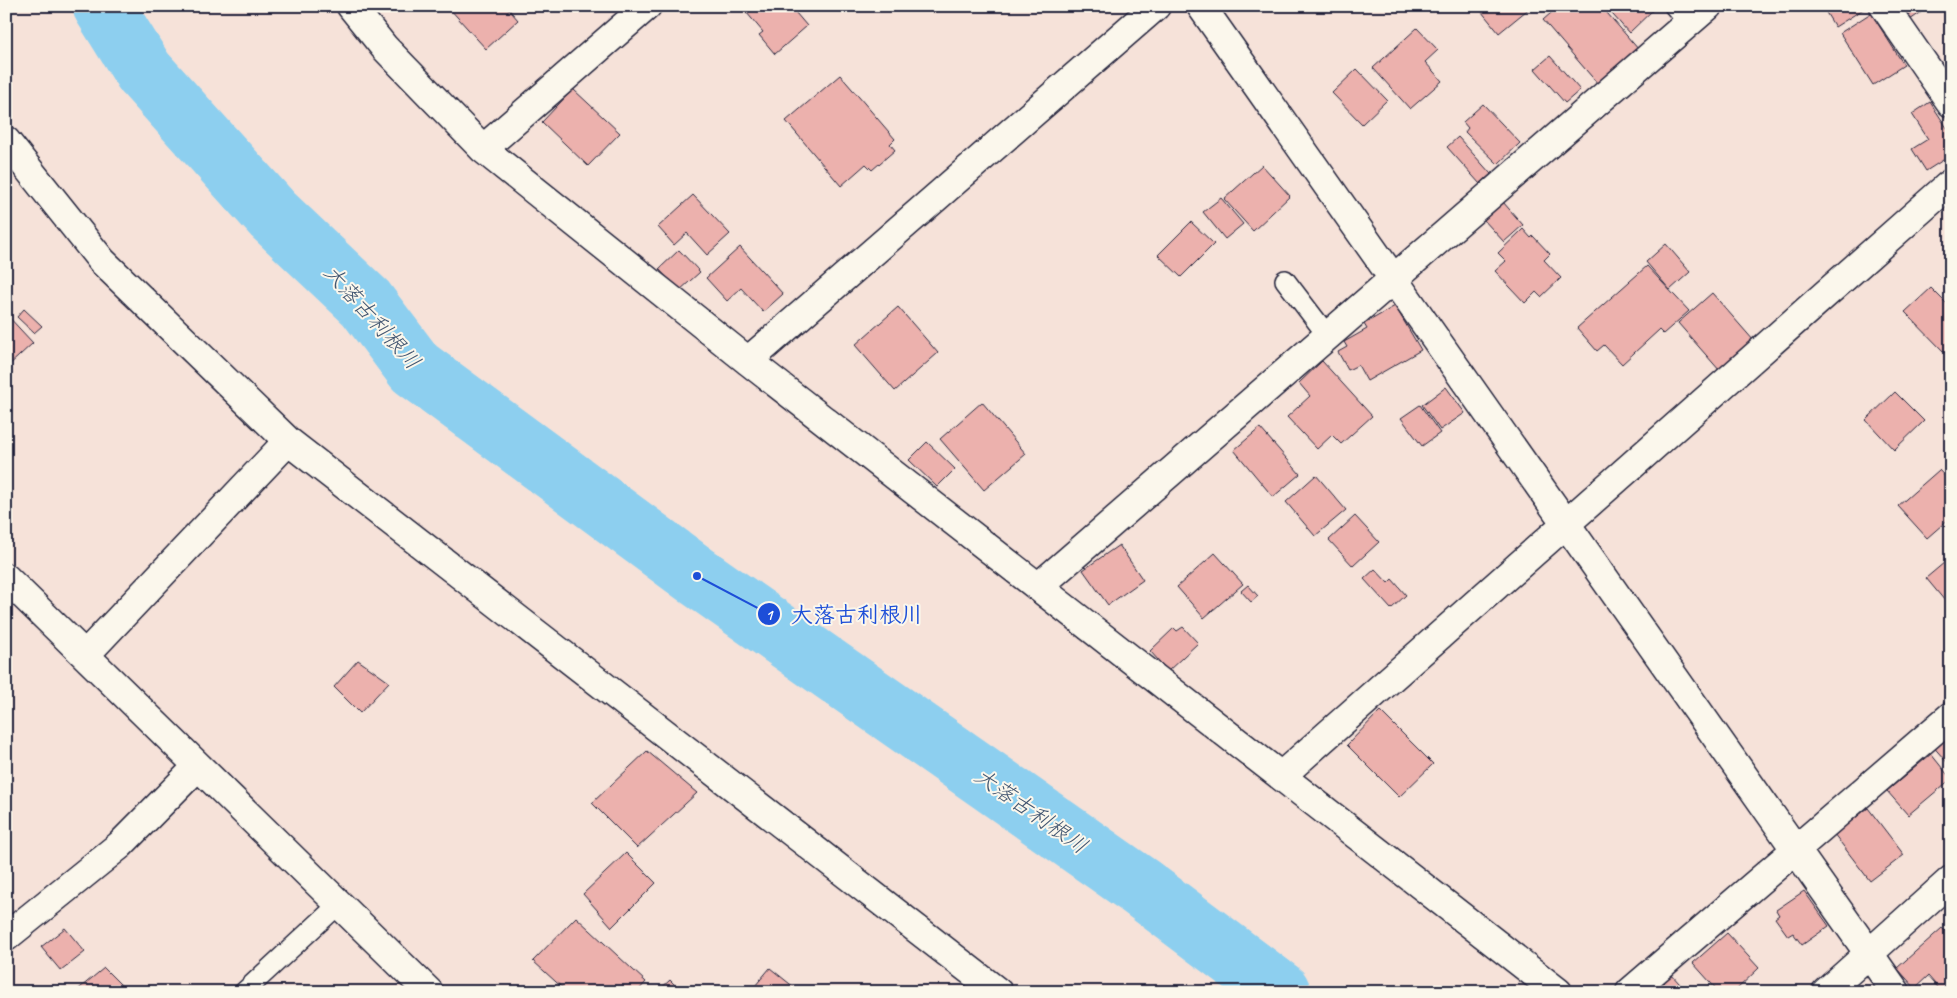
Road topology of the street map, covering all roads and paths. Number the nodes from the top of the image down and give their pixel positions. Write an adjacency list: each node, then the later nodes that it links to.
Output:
1 (352, 6): 9 (street)
2 (647, 6): 9 (street)
3 (1156, 6): 14 (street)
4 (1201, 6): 11 (street)
5 (1884, 6): 7 (street)
6 (1691, 12): 11 (street)
7 (1951, 103)
8 (6, 141): 15 (street)
9 (483, 149): 14 (street)
10 (1951, 183): 16 (street)
11 (1393, 278): 13 (street); 16 (street)
12 (1285, 280): 13 (lane)
13 (1327, 335): 18 (street)
14 (748, 360): 18 (street)
15 (288, 441): 19 (street); 30 (street)
16 (1566, 524): 22 (street); 23 (street)
17 (6, 578): 19 (street)
18 (1038, 587): 22 (street)
19 (86, 654): 21 (street)
20 (1951, 716): 23 (street)
21 (198, 766): 25 (street); 26 (street)
22 (1281, 776): 31 (street)
23 (1796, 849): 27 (street); 32 (street)
24 (1951, 880): 27 (street)
25 (339, 904): 28 (lane); 29 (street)
26 (6, 937)
27 (1869, 954): 33 (street); 34 (street)
28 (244, 992)
29 (429, 992)
30 (998, 992)
31 (1558, 992)
32 (1630, 992)
33 (1826, 992)
34 (1896, 992)

